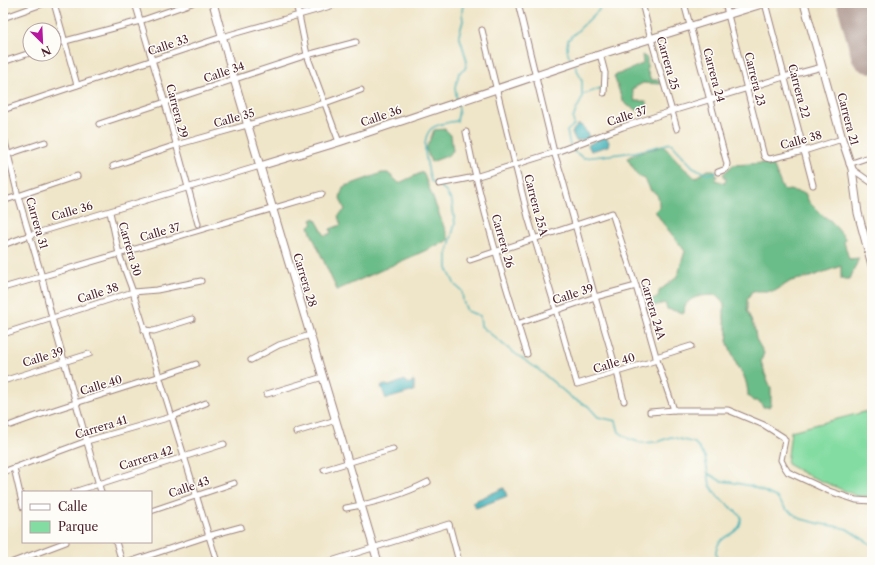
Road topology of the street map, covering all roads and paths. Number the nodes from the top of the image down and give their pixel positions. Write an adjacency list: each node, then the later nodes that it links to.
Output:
1 (45, 3): 16 (street)
2 (54, 3): 22 (street)
3 (135, 3): 17 (street, Carrera 29)
4 (192, 3): 17 (street)
5 (213, 3): 20 (street, Carrera 28)
6 (295, 3): 15 (street)
7 (341, 3): 15 (street, Calle 33)
8 (518, 3): 31 (street)
9 (642, 3): 21 (street, Carrera 25)
10 (684, 3): 18 (street, Carrera 24)
11 (725, 3): 14 (street, Carrera 23)
12 (765, 3): 14 (street, Calle 36); 32 (street, Carrera 22)
13 (804, 3): 30 (street, Carrera 21)
14 (728, 14): 18 (street, Calle 36); 36 (street, Carrera 23)
15 (299, 15): 20 (street, Calle 33); 26 (street)
16 (3, 18)
17 (140, 21): 22 (street); 28 (street, Carrera 29)
18 (690, 27): 21 (street, Calle 36); 39 (street, Carrera 24)
19 (482, 30): 35 (street, Carrera 25A)
20 (222, 37): 28 (street, Calle 33); 33 (street, Carrera 28)
21 (651, 39): 25 (street, Calle 36); 43 (street, Carrera 25)
22 (65, 40): 23 (street); 34 (street)
23 (62, 41)
24 (356, 42): 26 (street, Calle 34)
25 (600, 54): 31 (street, Calle 36); 38 (street)
26 (307, 55): 33 (street, Calle 34); 41 (street)
27 (22, 56): 29 (street)
28 (152, 61): 34 (street, Calle 33); 40 (street, Carrera 29)
29 (3, 62)
30 (822, 67): 32 (street, Calle 37); 49 (street, Carrera 21)
31 (537, 76): 35 (street, Calle 36); 53 (street)
32 (784, 77): 36 (street, Calle 37); 54 (street, Carrera 22)
33 (234, 79): 40 (street, Calle 34); 45 (street, Carrera 28)
34 (77, 85): 42 (street, Calle 33)
35 (496, 89): 51 (street, Calle 36); 58 (street, Carrera 25A)
36 (748, 89): 39 (street, Calle 37); 57 (street, Carrera 23)
37 (361, 90): 41 (street, Calle 35)
38 (604, 93)
39 (710, 100): 43 (street, Calle 37); 62 (street, Carrera 24)
40 (165, 103): 44 (street, Calle 34); 52 (street, Carrera 29)
41 (325, 103): 45 (street, Calle 35); 51 (street)
42 (3, 110)
43 (672, 111): 46 (street, Carrera 25); 53 (street, Calle 37)
44 (99, 124)
45 (248, 125): 52 (street, Calle 35); 60 (street, Carrera 28)
46 (677, 129)
47 (466, 132): 64 (street, Carrera 26)
48 (3, 134): 55 (street, Carrera 31)
49 (842, 139): 54 (street, Calle 38); 61 (street, Carrera 21)
50 (46, 142): 55 (street)
51 (339, 142): 60 (street, Calle 36)
52 (176, 145): 59 (street, Calle 35); 68 (street, Carrera 29)
53 (556, 151): 58 (street, Calle 37); 75 (street)
54 (804, 151): 57 (street, Calle 38); 67 (street, Carrera 22)
55 (5, 155): 70 (street, Carrera 31)
56 (872, 156): 61 (street)
57 (766, 158)
58 (515, 164): 64 (street, Calle 37); 77 (street, Carrera 25A)
59 (113, 166)
60 (260, 166): 68 (street, Calle 36); 72 (street, Carrera 28)
61 (851, 167): 65 (street); 82 (street, Carrera 21)
62 (718, 172)
63 (78, 176): 70 (street)
64 (475, 177): 66 (street, Calle 37); 79 (street, Carrera 26)
65 (872, 183)
66 (439, 184)
67 (813, 185)
68 (188, 188): 73 (street, Calle 36); 74 (street, Carrera 29)
69 (322, 194): 72 (street, Calle 37)
70 (18, 196): 71 (street); 76 (street, Carrera 31)
71 (3, 200)
72 (273, 208): 80 (street, Calle 37); 95 (street, Carrera 28)
73 (110, 212): 76 (street, Calle 36); 80 (street, Carrera 30)
74 (198, 224)
75 (575, 226): 77 (street); 85 (street, Carrera 24A); 88 (street)
76 (30, 235): 78 (street, Calle 36); 83 (street, Carrera 31)
77 (535, 239): 79 (street); 89 (street, Carrera 25A)
78 (3, 245)
79 (495, 252): 81 (street); 92 (street, Carrera 26)
80 (119, 254): 83 (street, Calle 37); 87 (street, Carrera 30)
81 (470, 260)
82 (872, 265)
83 (42, 277): 86 (street, Calle 37); 90 (street, Carrera 31)
84 (201, 281): 87 (street, Calle 38)
85 (636, 286): 88 (street, Calle 39); 99 (street, Carrera 24A)
86 (3, 288)
87 (133, 292): 90 (street, Calle 38); 93 (street, Carrera 30)
88 (595, 297): 89 (street, Calle 39); 103 (street)
89 (556, 310): 92 (street, Calle 39); 107 (street, Carrera 25A)
90 (52, 318): 94 (street, Calle 38); 101 (street, Carrera 31)
91 (192, 319): 93 (street)
92 (518, 324): 98 (street, Carrera 26)
93 (144, 330): 104 (street, Carrera 30)
94 (3, 334)
95 (310, 335): 100 (street); 105 (street, Carrera 28)
96 (691, 346): 99 (street, Calle 40)
97 (89, 354): 101 (street, Calle 39)
98 (527, 354)
99 (656, 358): 103 (street, Calle 40); 112 (street, Carrera 24A)
100 (251, 360)
101 (64, 361): 106 (street, Calle 39); 110 (street, Carrera 31)
102 (196, 364): 104 (street, Calle 40)
103 (618, 372): 107 (street, Calle 40); 109 (street)
104 (159, 377): 110 (street, Calle 40); 114 (street, Carrera 30)
105 (323, 377): 108 (street); 115 (street, Carrera 28)
106 (3, 381)
107 (577, 384)
108 (267, 394)
109 (624, 401)
110 (76, 403): 116 (street, Calle 40); 118 (street, Carrera 31)
111 (206, 403): 114 (street, Carrera 41)
112 (674, 410): 113 (street); 132 (street)
113 (650, 412)
114 (171, 417): 118 (street, Carrera 41); 121 (street, Carrera 30)
115 (336, 420): 117 (street); 122 (street, Carrera 28)
116 (11, 425)
117 (296, 432)
118 (87, 441): 123 (street, Carrera 41); 127 (street, Carrera 31)
119 (224, 444): 121 (street, Carrera 42)
120 (393, 449): 122 (street)
121 (184, 457): 127 (street, Carrera 42); 131 (street, Carrera 30)
122 (348, 463): 124 (street); 134 (street, Carrera 28)
123 (14, 468): 125 (street, Carrera 41); 133 (street)
124 (324, 470)
125 (3, 472)
126 (428, 482): 134 (street)
127 (99, 483): 129 (street, Carrera 42); 130 (street, Carrera 31)
128 (234, 483): 131 (street, Calle 43)
129 (77, 491)
130 (101, 491)
131 (196, 495): 136 (street, Calle 43); 138 (street, Carrera 30)
132 (872, 501)
133 (22, 503)
134 (361, 505): 135 (street); 141 (street, Carrera 28)
135 (346, 508)
136 (152, 511)
137 (242, 527): 138 (street)
138 (208, 536): 144 (street); 145 (street, Carrera 30)
139 (63, 543): 142 (street)
140 (116, 543): 143 (street)
141 (374, 548): 146 (street); 147 (street, Carrera 28); 148 (street)
142 (13, 562)
143 (122, 562)
144 (129, 562)
145 (217, 562)
146 (328, 562)
147 (378, 562)
148 (459, 562)

